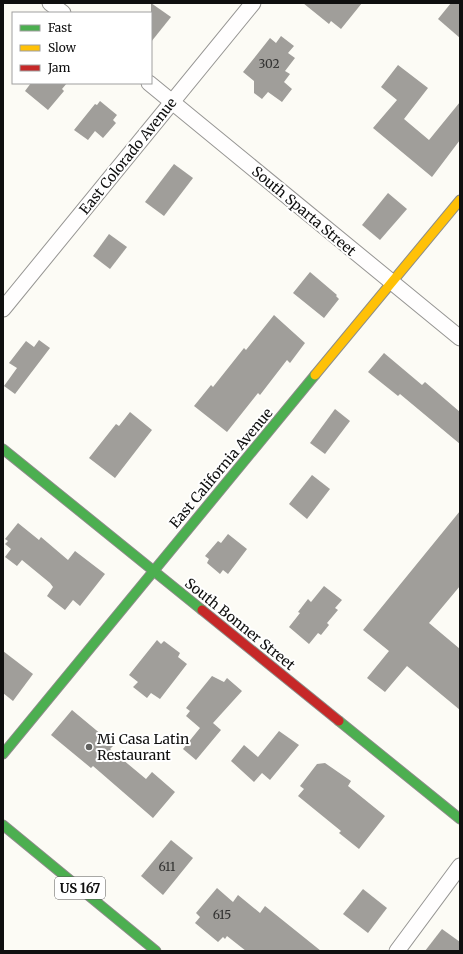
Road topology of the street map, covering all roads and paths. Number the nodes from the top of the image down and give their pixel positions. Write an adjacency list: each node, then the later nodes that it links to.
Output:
1 (50, 3): 3 (street)
2 (253, 3): 5 (street, East Colorado Avenue)
3 (62, 12)
4 (150, 84): 5 (street, South Sparta Street)
5 (172, 102): 7 (street, South Sparta Street); 8 (street, East Colorado Avenue)
6 (460, 200): 7 (main road, East California Avenue)
7 (391, 284): 9 (street, South Sparta Street); 11 (main road, East California Avenue)
8 (3, 309)
9 (460, 338)
10 (3, 449): 11 (main road, South Bonner Street)
11 (153, 571): 12 (main road, East California Avenue); 13 (main road, South Bonner Street)
12 (3, 754)
13 (460, 819)
14 (3, 825): 16 (main road, US 167)
15 (460, 866): 17 (street)
16 (156, 951)
17 (397, 951)

